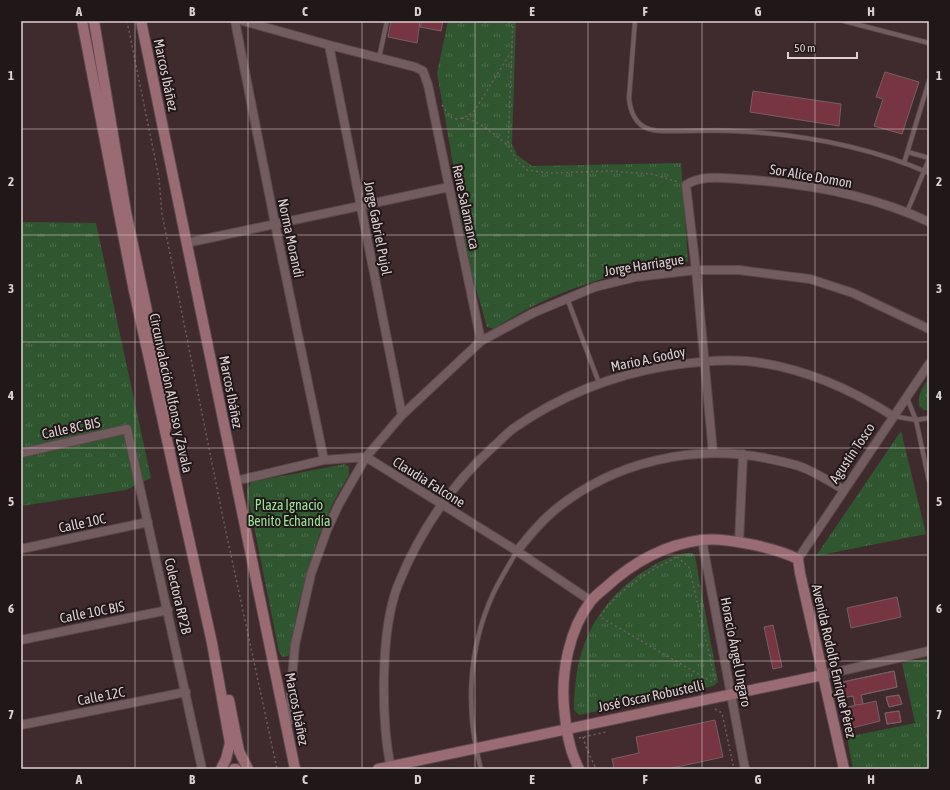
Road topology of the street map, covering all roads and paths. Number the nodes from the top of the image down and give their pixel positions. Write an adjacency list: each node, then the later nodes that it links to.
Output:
1 (82, 21): 75 (street, Circunvalación Alfonso y Zavala)
2 (94, 21): 76 (street, Circunvalación Alfonso y Zavala)
3 (127, 21): 77 (path)
4 (141, 21): 30 (street, Marcos Ibáñez)
5 (235, 21): 29 (street, Norma Morandi)
6 (243, 21): 12 (street)
7 (387, 21): 14 (lane)
8 (513, 21): 13 (path)
9 (635, 21): 21 (lane)
10 (844, 21): 11 (lane)
11 (929, 43)
12 (329, 45): 14 (street); 26 (street, Jorge Gabriel Pujol)
13 (511, 52): 17 (path); 18 (path)
14 (379, 58): 25 (street, Rene Salamanca)
15 (929, 81): 19 (lane)
16 (440, 103): 17 (path)
17 (462, 118): 18 (path)
18 (508, 145): 24 (path)
19 (908, 152): 20 (lane); 21 (lane)
20 (929, 159): 22 (lane)
21 (904, 163): 22 (lane)
22 (924, 171): 23 (lane); 27 (lane)
23 (929, 173)
24 (686, 185): 27 (street, Sor Alice Domon); 31 (street)
25 (449, 187): 26 (street); 34 (street, Rene Salamanca)
26 (360, 206): 29 (street); 39 (street, Jorge Gabriel Pujol)
27 (907, 212): 28 (street, Sor Alice Domon)
28 (929, 222)
29 (275, 224): 30 (street); 48 (street, Norma Morandi)
30 (186, 243): 49 (street, Marcos Ibáñez)
31 (696, 270): 32 (street, Jorge Harriague); 33 (street, Jorge Harriague); 35 (street)
32 (567, 298): 34 (street, Jorge Harriague); 37 (lane)
33 (929, 329)
34 (480, 341): 39 (street, Jorge Harriague)
35 (705, 361): 37 (street, Mario A. Godoy); 40 (street, Mario A. Godoy); 45 (street)
36 (929, 364): 38 (street, Agustín Tosco)
37 (599, 383): 52 (street, Mario A. Godoy)
38 (906, 396): 40 (street, Agustín Tosco); 42 (lane)
39 (402, 415): 47 (street, Jorge Harriague)
40 (893, 416): 42 (lane); 51 (street, Agustín Tosco)
41 (929, 418): 42 (lane)
42 (916, 420): 50 (lane)
43 (127, 429): 44 (street, Calle 8C BIS); 53 (street, Colectora RP2B)
44 (21, 453)
45 (713, 453): 46 (street); 57 (street)
46 (743, 454): 51 (street); 55 (street)
47 (366, 457): 48 (street); 52 (street, Claudia Falcone); 69 (street, Jorge Harriague)
48 (324, 460): 49 (street)
49 (235, 481): 69 (street, Marcos Ibáñez)
50 (929, 481)
51 (844, 490): 59 (street, Agustín Tosco)
52 (442, 505): 57 (street, Claudia Falcone); 73 (street, Mario A. Godoy)
53 (148, 522): 56 (street, Calle 10C); 61 (street, Colectora RP2B)
54 (702, 540): 55 (street); 60 (street); 66 (street, Horacio Ángel Ungaro)
55 (739, 543): 59 (street)
56 (21, 549)
57 (517, 551): 60 (street, Claudia Falcone); 72 (lane)
58 (677, 557): 58 (path)
59 (798, 559): 64 (street, Avenida Rodolfo Enrique Pérez)
60 (591, 601): 70 (street)
61 (168, 610): 62 (street, Calle 10C BIS); 65 (street, Colectora RP2B)
62 (21, 640)
63 (929, 652): 64 (street, José Oscar Robustelli)
64 (823, 675): 66 (street, José Oscar Robustelli); 85 (street, Avenida Rodolfo Enrique Pérez)
65 (186, 692): 68 (street, Calle 12C); 74 (street, Colectora RP2B)
66 (730, 694): 70 (street, José Oscar Robustelli); 84 (street, Horacio Ángel Ungaro)
67 (713, 708): 83 (path)
68 (21, 725)
69 (288, 728): 78 (street, Marcos Ibáñez)
70 (566, 728): 72 (street, José Oscar Robustelli); 81 (street)
71 (606, 732): 82 (path)
72 (475, 748): 73 (street, José Oscar Robustelli); 80 (lane)
73 (391, 768): 79 (street, José Oscar Robustelli)
74 (202, 769)
75 (221, 769)
76 (248, 769)
77 (277, 769)
78 (295, 769)
79 (378, 769)
80 (481, 769)
81 (579, 769)
82 (596, 769)
83 (734, 769)
84 (745, 769)
85 (844, 769)

